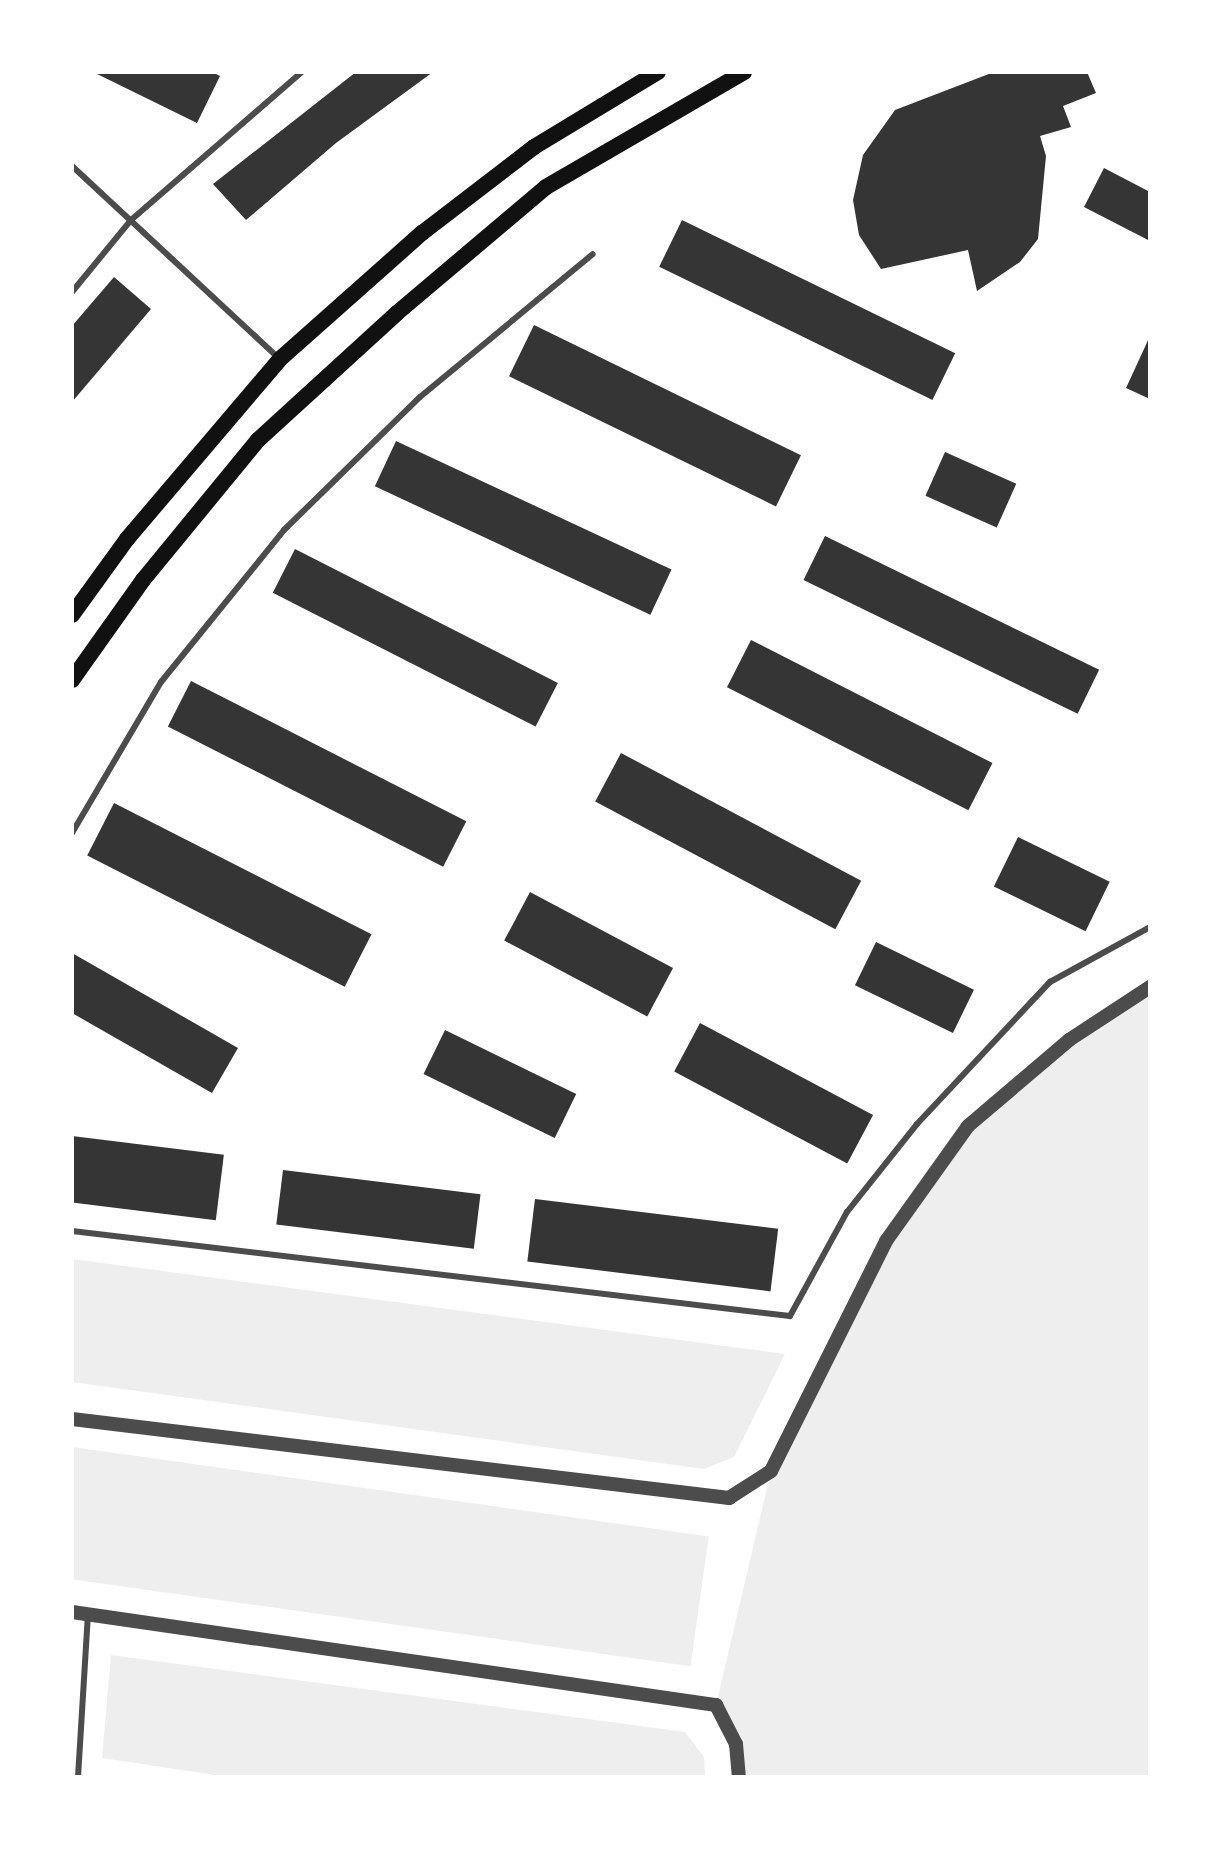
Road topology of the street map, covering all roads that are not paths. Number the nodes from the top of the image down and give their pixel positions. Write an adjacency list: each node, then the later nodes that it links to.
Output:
1 (302, 72): 5 (lane)
2 (658, 72): 8 (main road)
3 (744, 72): 10 (main road)
4 (72, 166): 5 (lane)
5 (131, 220): 7 (lane); 8 (lane)
6 (593, 254): 11 (lane)
7 (72, 292)
8 (280, 359): 9 (main road)
9 (72, 615)
10 (72, 680)
11 (72, 833)
12 (1150, 927): 14 (lane)
13 (1150, 987): 15 (street)
14 (72, 1231)
15 (72, 1419)
16 (72, 1612): 17 (street)
17 (88, 1615): 18 (lane); 19 (street)
18 (78, 1777)
19 (739, 1777)

